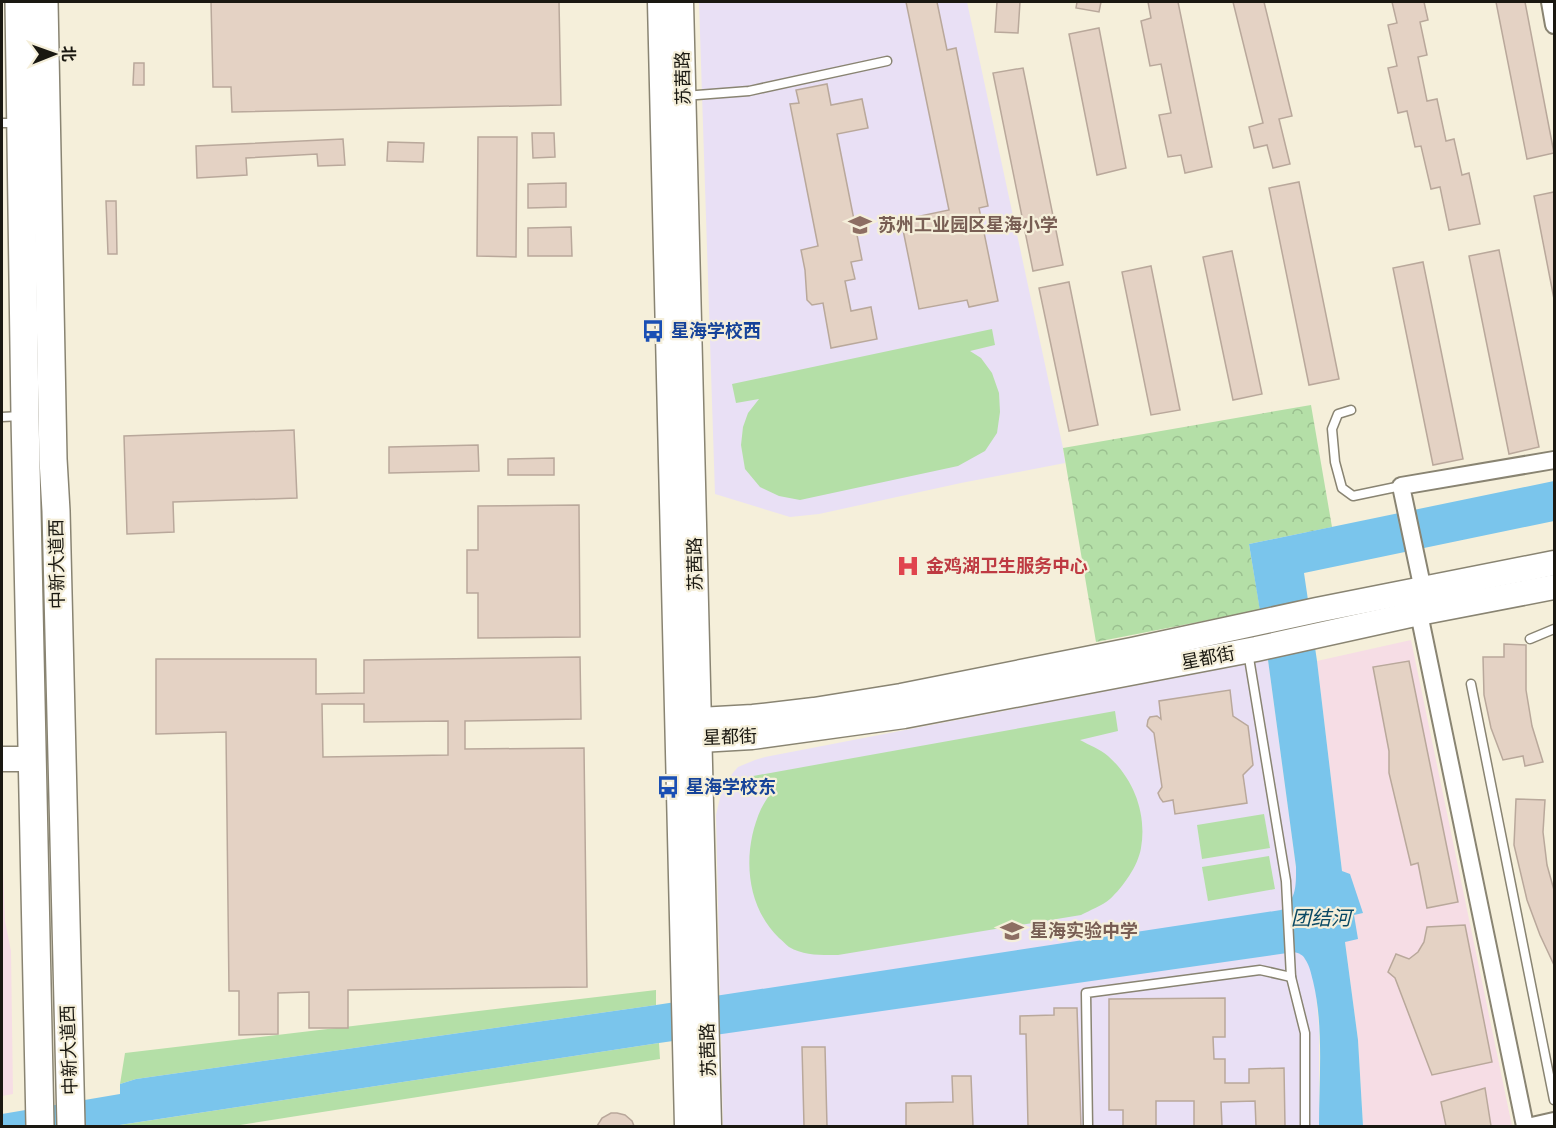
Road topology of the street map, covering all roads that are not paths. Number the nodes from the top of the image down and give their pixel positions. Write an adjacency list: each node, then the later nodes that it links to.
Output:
1 (18, 2): 9 (main road, 中新大道西)
2 (44, 2): 29 (main road, 中新大道西)
3 (660, 2): 21 (main road, 苏茜路)
4 (681, 2): 8 (main road, 苏茜路)
5 (1550, 2): 6 (street)
6 (1554, 25)
7 (887, 61): 8 (lane)
8 (683, 96): 21 (main road, 苏茜路)
9 (11, 123): 11 (main road, 中新大道西)
10 (1351, 410): 13 (lane)
11 (13, 416): 23 (main road, 中新大道西)
12 (1554, 460): 13 (street)
13 (1401, 486): 16 (street)
14 (1554, 563): 16 (main road, 星都街)
15 (1554, 587): 16 (main road, 星都街)
16 (1419, 598): 19 (main road, 星都街); 21 (main road, 星都街); 34 (street)
17 (1554, 629): 18 (lane)
18 (1530, 639)
19 (1252, 650): 21 (main road, 星都街); 24 (lane)
20 (1471, 684): 26 (lane)
21 (693, 731): 25 (main road, 苏茜路)
22 (2, 759): 23 (main road)
23 (33, 759): 28 (main road, 中新大道西)
24 (1291, 977): 32 (lane); 33 (lane)
25 (697, 1063): 30 (main road, 苏茜路); 31 (main road, 苏茜路)
26 (1554, 1100)
27 (1554, 1121): 35 (street)
28 (40, 1126)
29 (71, 1126)
30 (687, 1126)
31 (709, 1126)
32 (1088, 1126)
33 (1305, 1126)
34 (1525, 1126)
35 (1532, 1126)

